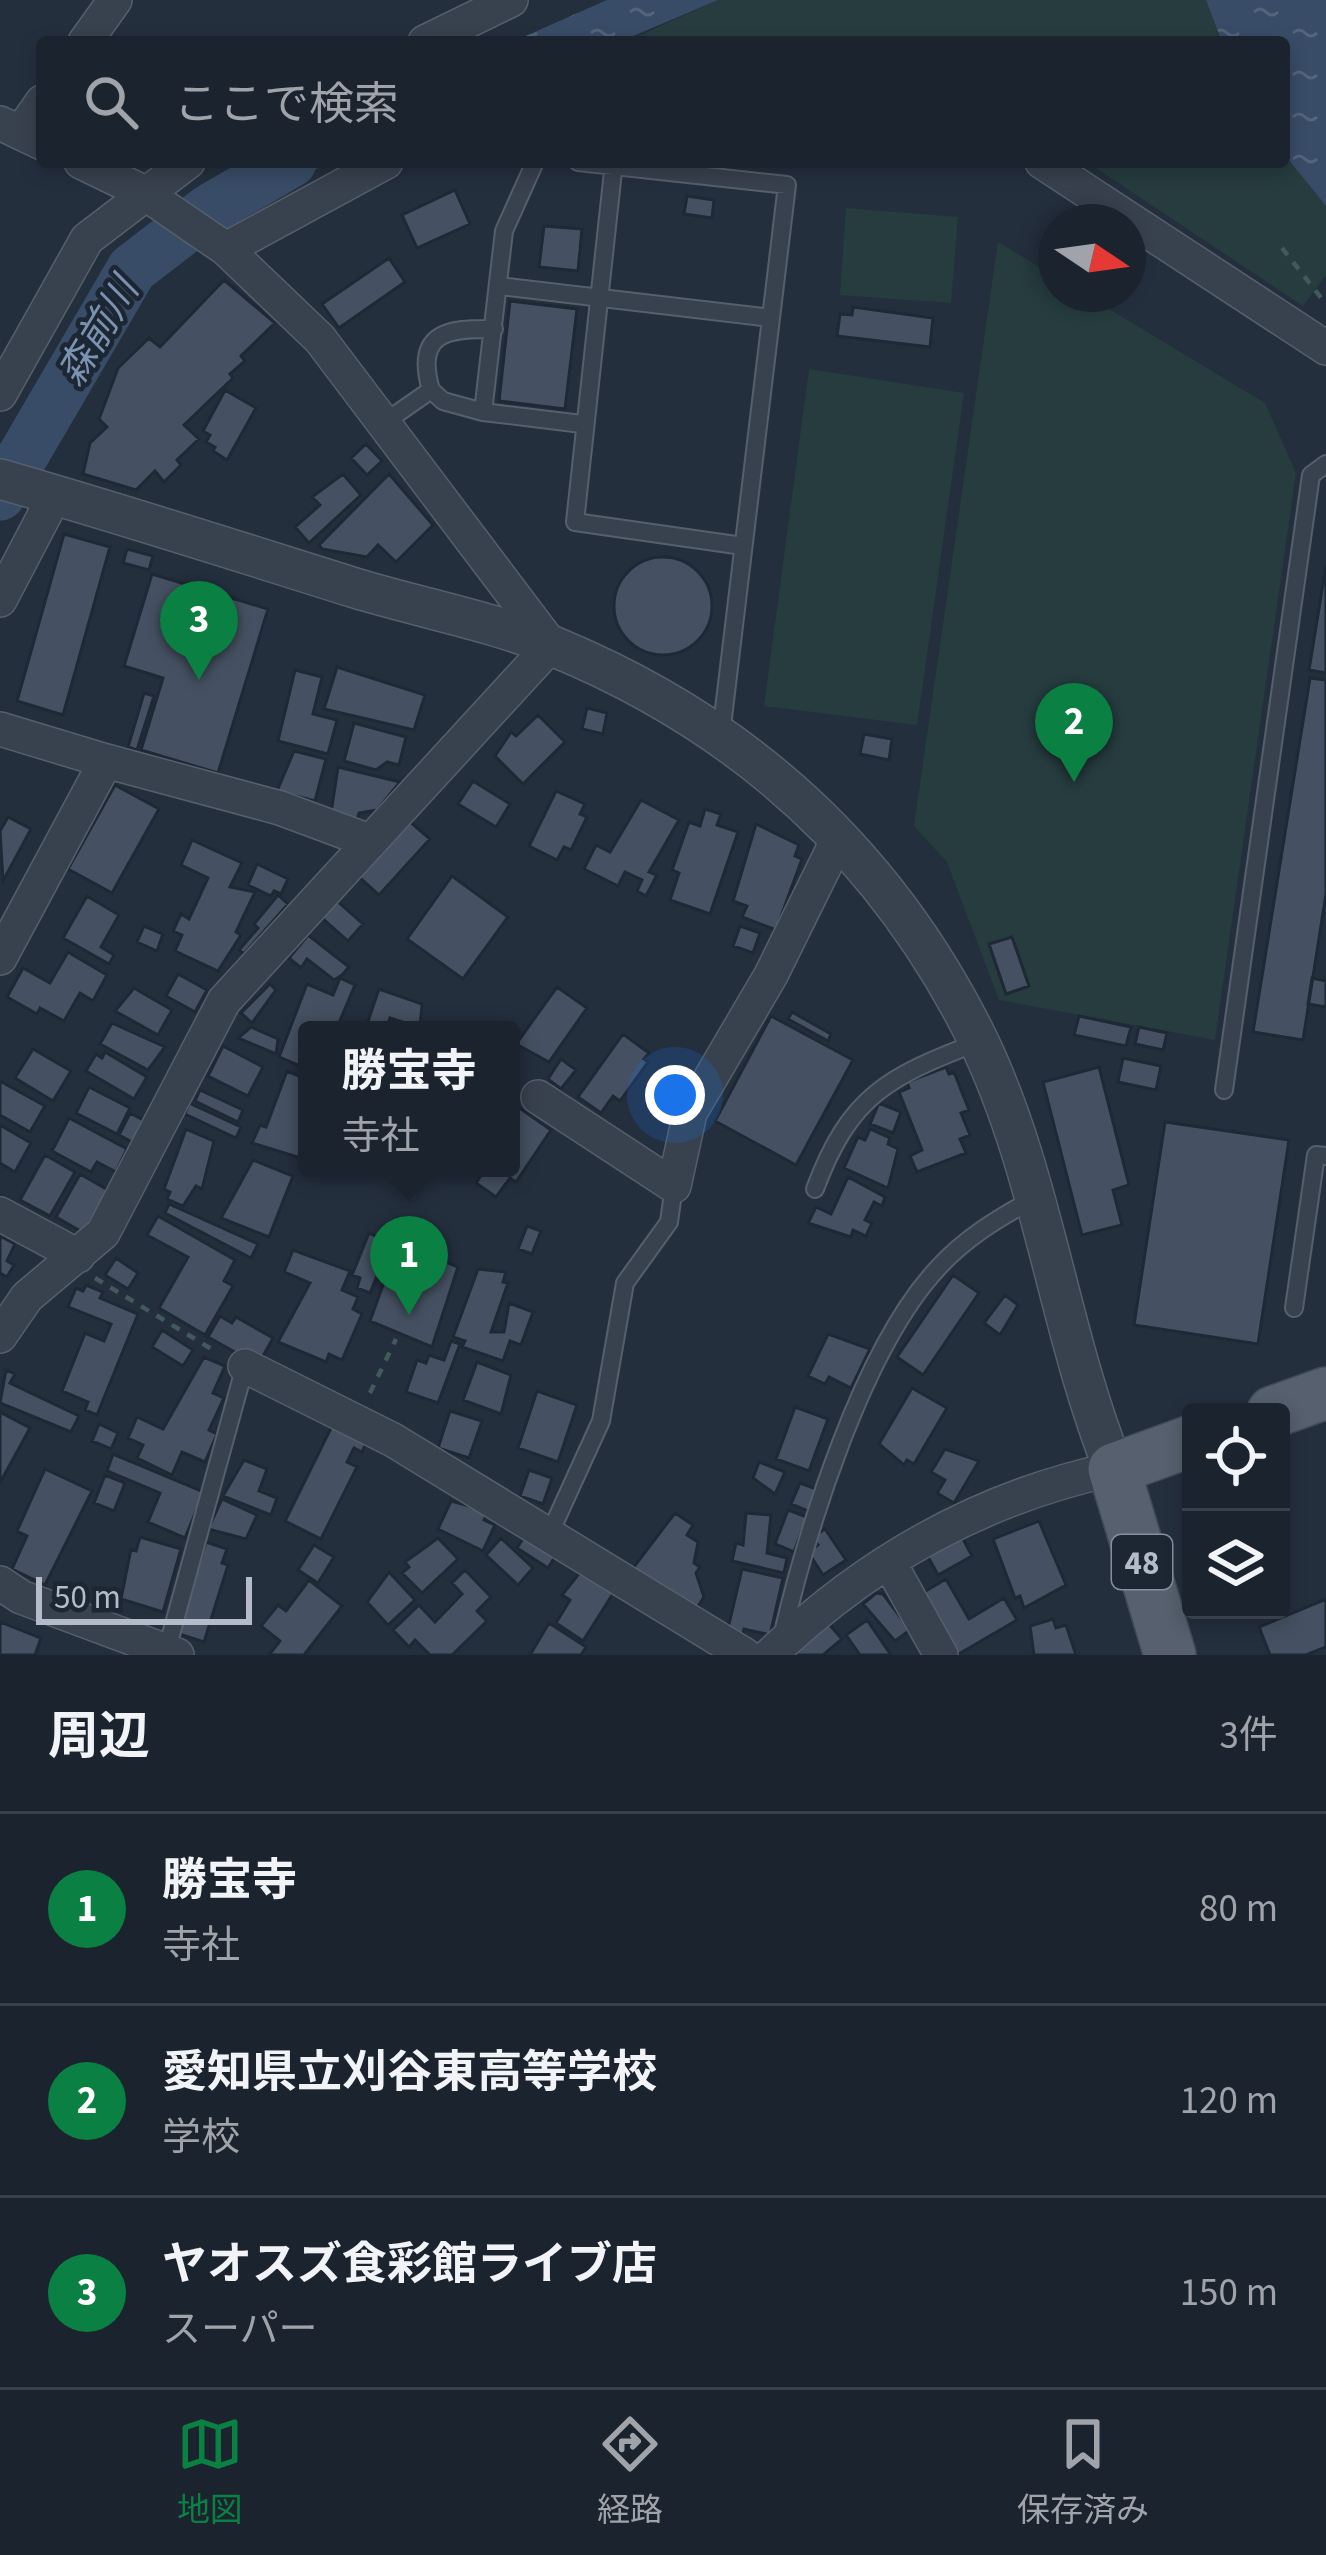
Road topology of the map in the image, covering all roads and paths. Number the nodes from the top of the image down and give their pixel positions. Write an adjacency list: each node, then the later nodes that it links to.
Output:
1 (115, 0): 3 (street)
2 (508, 0): 4 (street)
3 (89, 36)
4 (437, 36)
5 (93, 168): 12 (street)
6 (179, 168): 12 (street)
7 (375, 168): 14 (street)
8 (532, 168): 15 (lane)
9 (614, 168): 16 (lane)
10 (649, 168): 18 (lane)
11 (1051, 168): 20 (street)
12 (143, 193): 14 (street); 22 (street)
13 (1282, 248): 17 (path)
14 (226, 249): 24 (street)
15 (500, 286): 16 (lane); 19 (lane)
16 (598, 296): 18 (lane); 25 (lane)
17 (1326, 304)
18 (771, 318): 29 (lane)
19 (494, 329): 21 (lane); 23 (lane)
20 (1326, 348)
21 (431, 390): 23 (lane); 24 (lane)
22 (0, 394)
23 (483, 412): 25 (lane)
24 (385, 422): 31 (street)
25 (582, 424): 29 (lane)
26 (1326, 464): 39 (lane)
27 (0, 479): 28 (street)
28 (55, 495): 30 (street); 31 (street)
29 (743, 546): 33 (lane)
30 (0, 600)
31 (551, 645): 33 (street); 36 (street)
32 (0, 729): 34 (street)
33 (721, 734): 35 (street)
34 (106, 761): 36 (street); 37 (street)
35 (839, 837): 38 (street); 42 (street)
36 (369, 841): 46 (street)
37 (0, 958)
38 (979, 1042): 43 (lane); 44 (street)
39 (1224, 1090)
40 (538, 1097): 42 (street)
41 (1326, 1156): 47 (lane)
42 (674, 1186): 56 (lane)
43 (815, 1189)
44 (1033, 1199): 55 (street); 59 (lane)
45 (0, 1214): 46 (street)
46 (78, 1256): 48 (street); 50 (path)
47 (1294, 1308)
48 (0, 1336)
49 (396, 1339): 53 (path)
50 (245, 1366): 53 (street); 60 (lane)
51 (1326, 1393): 52 (main road)
52 (1290, 1406)
53 (356, 1422): 56 (street)
54 (1182, 1445): 55 (main road)
55 (1114, 1469): 57 (street); 63 (main road, 48)
56 (550, 1533): 61 (street)
57 (889, 1562): 59 (street); 62 (street)
58 (0, 1583): 60 (street)
59 (775, 1650)
60 (173, 1653)
61 (745, 1655)
62 (941, 1655)
63 (1170, 1655)

